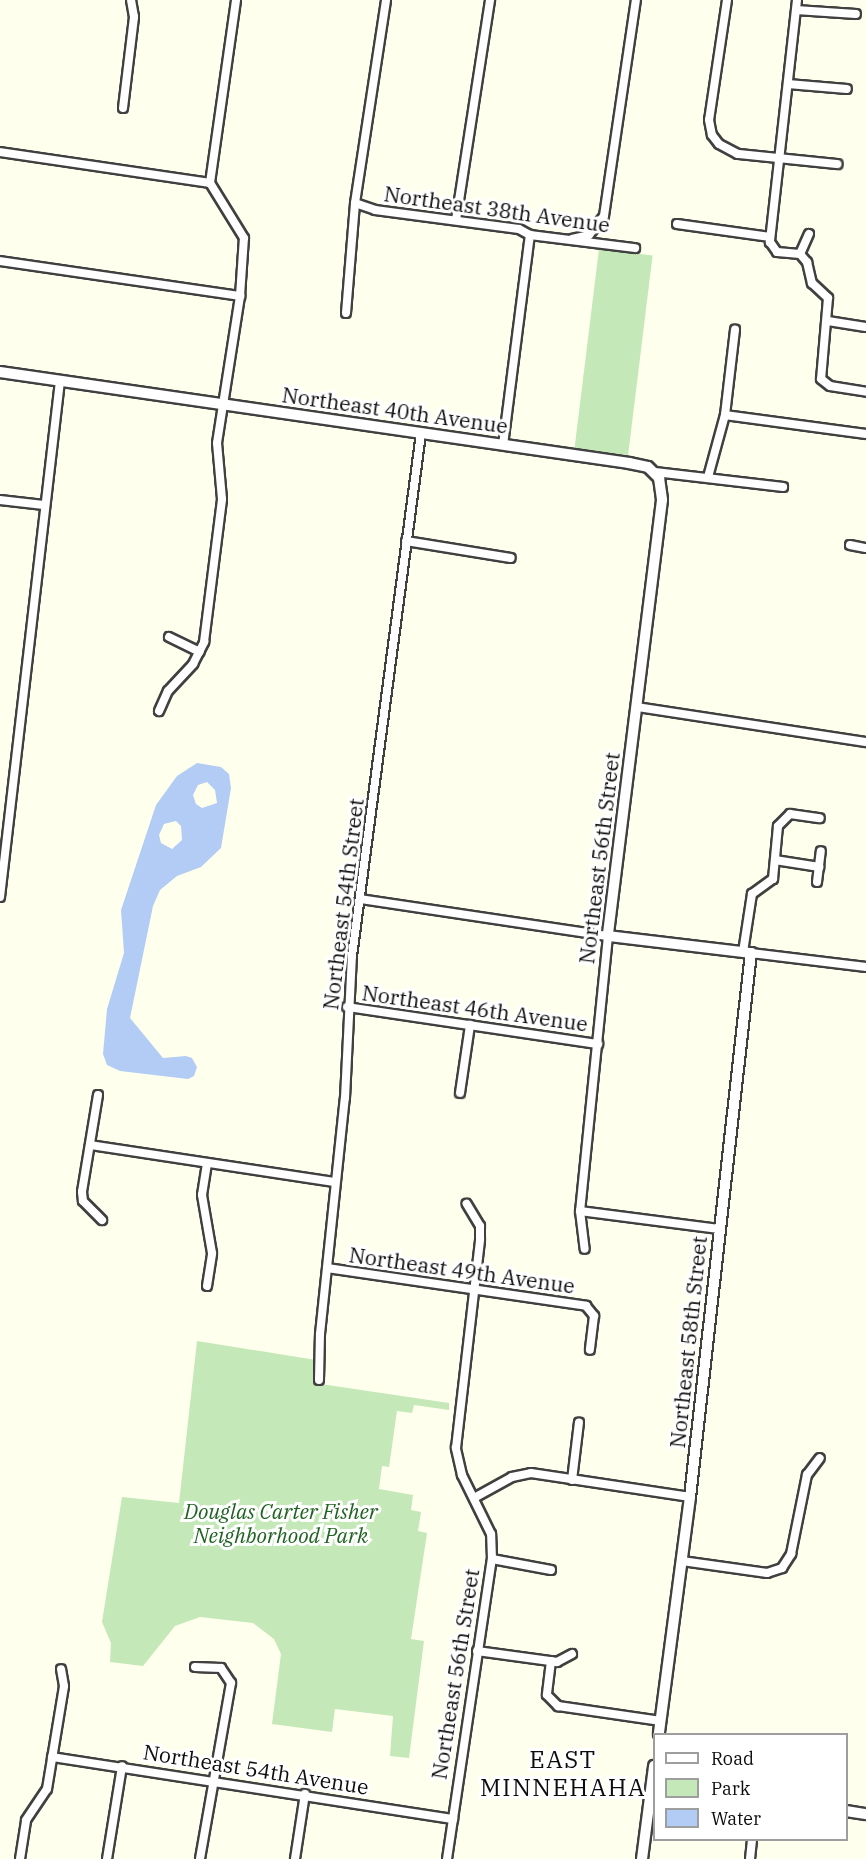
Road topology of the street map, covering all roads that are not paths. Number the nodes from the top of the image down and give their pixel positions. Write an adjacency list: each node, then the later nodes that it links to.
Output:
1 (131, 0): 12 (street)
2 (236, 0): 16 (street)
3 (386, 0): 17 (street)
4 (490, 0): 18 (street)
5 (636, 0): 23 (street)
6 (727, 0): 14 (street)
7 (797, 0): 8 (street)
8 (796, 10): 9 (street); 10 (street)
9 (856, 14)
10 (788, 84): 11 (street); 14 (street)
11 (847, 89)
12 (123, 108)
13 (0, 152): 16 (street)
14 (781, 157): 15 (street); 22 (street)
15 (837, 164)
16 (210, 183): 27 (street)
17 (356, 203): 18 (street, Northeast 38th Avenue); 28 (street)
18 (456, 220): 21 (street, Northeast 38th Avenue)
19 (677, 224): 22 (street)
20 (809, 234): 25 (street)
21 (530, 235): 23 (street, Northeast 38th Avenue); 39 (street)
22 (770, 237): 25 (street)
23 (569, 240): 24 (street, Northeast 38th Avenue)
24 (635, 248)
25 (800, 254): 29 (street)
26 (0, 261): 27 (street)
27 (240, 296): 35 (street)
28 (346, 313)
29 (828, 321): 30 (street); 34 (street)
30 (866, 327)
31 (735, 330): 36 (street)
32 (0, 372): 33 (street, Northeast 40th Avenue)
33 (60, 381): 35 (street, Northeast 40th Avenue); 44 (street)
34 (866, 392)
35 (225, 405): 37 (street, Northeast 40th Avenue); 50 (street)
36 (725, 415): 38 (street); 41 (street)
37 (421, 433): 39 (street, Northeast 40th Avenue); 45 (street, Northeast 54th Street)
38 (866, 434)
39 (503, 445): 40 (street, Northeast 40th Avenue)
40 (655, 472): 41 (street, Northeast 40th Avenue); 51 (street, Northeast 56th Street)
41 (708, 477): 42 (street, Northeast 40th Avenue)
42 (783, 487)
43 (0, 500): 44 (street)
44 (44, 505): 55 (street)
45 (406, 542): 48 (street); 61 (street, Northeast 54th Street)
46 (850, 545): 47 (street)
47 (866, 548)
48 (511, 558)
49 (169, 637): 50 (street)
50 (200, 652): 52 (street)
51 (637, 707): 53 (street); 62 (street, Northeast 56th Street)
52 (159, 711)
53 (866, 742)
54 (820, 818): 57 (street)
55 (3, 844): 60 (street)
56 (821, 851): 58 (street)
57 (776, 860): 58 (street); 63 (street)
58 (819, 867): 59 (street)
59 (817, 882)
60 (0, 897)
61 (360, 899): 62 (street); 65 (street, Northeast 54th Street)
62 (608, 936): 63 (street); 67 (street, Northeast 56th Street)
63 (747, 952): 64 (street); 76 (street, Northeast 58th Street)
64 (866, 967)
65 (347, 1007): 66 (street, Northeast 46th Avenue); 72 (street, Northeast 54th Street)
66 (470, 1025): 67 (street, Northeast 46th Avenue); 68 (street)
67 (598, 1044): 74 (street, Northeast 56th Street)
68 (460, 1093)
69 (98, 1095): 70 (street)
70 (90, 1145): 71 (street); 75 (street)
71 (207, 1163): 72 (street); 79 (street)
72 (335, 1182): 78 (street, Northeast 54th Street)
73 (467, 1204): 80 (street, Northeast 56th Street)
74 (580, 1210): 76 (street); 77 (street, Northeast 56th Street)
75 (102, 1220)
76 (719, 1230): 86 (street, Northeast 58th Street)
77 (585, 1249)
78 (327, 1268): 80 (street, Northeast 49th Avenue); 82 (street, Northeast 54th Street)
79 (207, 1286)
80 (474, 1289): 81 (street, Northeast 49th Avenue); 87 (street, Northeast 56th Street)
81 (590, 1350)
82 (319, 1380)
83 (579, 1422): 85 (street)
84 (820, 1458): 89 (street)
85 (572, 1480): 86 (street); 87 (street)
86 (690, 1497): 89 (street, Northeast 58th Street)
87 (474, 1498): 88 (street, Northeast 56th Street)
88 (492, 1559): 90 (street); 91 (street, Northeast 56th Street)
89 (682, 1561): 96 (street, Northeast 58th Street)
90 (551, 1570)
91 (477, 1651): 93 (street); 105 (street, Northeast 56th Street)
92 (572, 1654): 93 (street)
93 (551, 1661): 96 (street)
94 (195, 1668): 100 (street)
95 (61, 1669): 98 (street)
96 (661, 1721): 97 (street, Northeast 58th Street)
97 (659, 1733)
98 (52, 1757): 99 (street, Northeast 54th Avenue); 107 (street)
99 (122, 1766): 100 (street, Northeast 54th Avenue); 108 (street)
100 (215, 1781): 102 (street, Northeast 54th Avenue); 109 (street)
101 (653, 1783): 112 (street)
102 (305, 1794): 105 (street, Northeast 54th Avenue); 110 (street)
103 (848, 1811): 104 (street)
104 (866, 1814)
105 (453, 1819): 111 (street, Northeast 56th Street)
106 (753, 1841): 113 (street)
107 (20, 1859)
108 (106, 1859)
109 (200, 1859)
110 (295, 1859)
111 (447, 1859)
112 (642, 1859)
113 (750, 1859)

